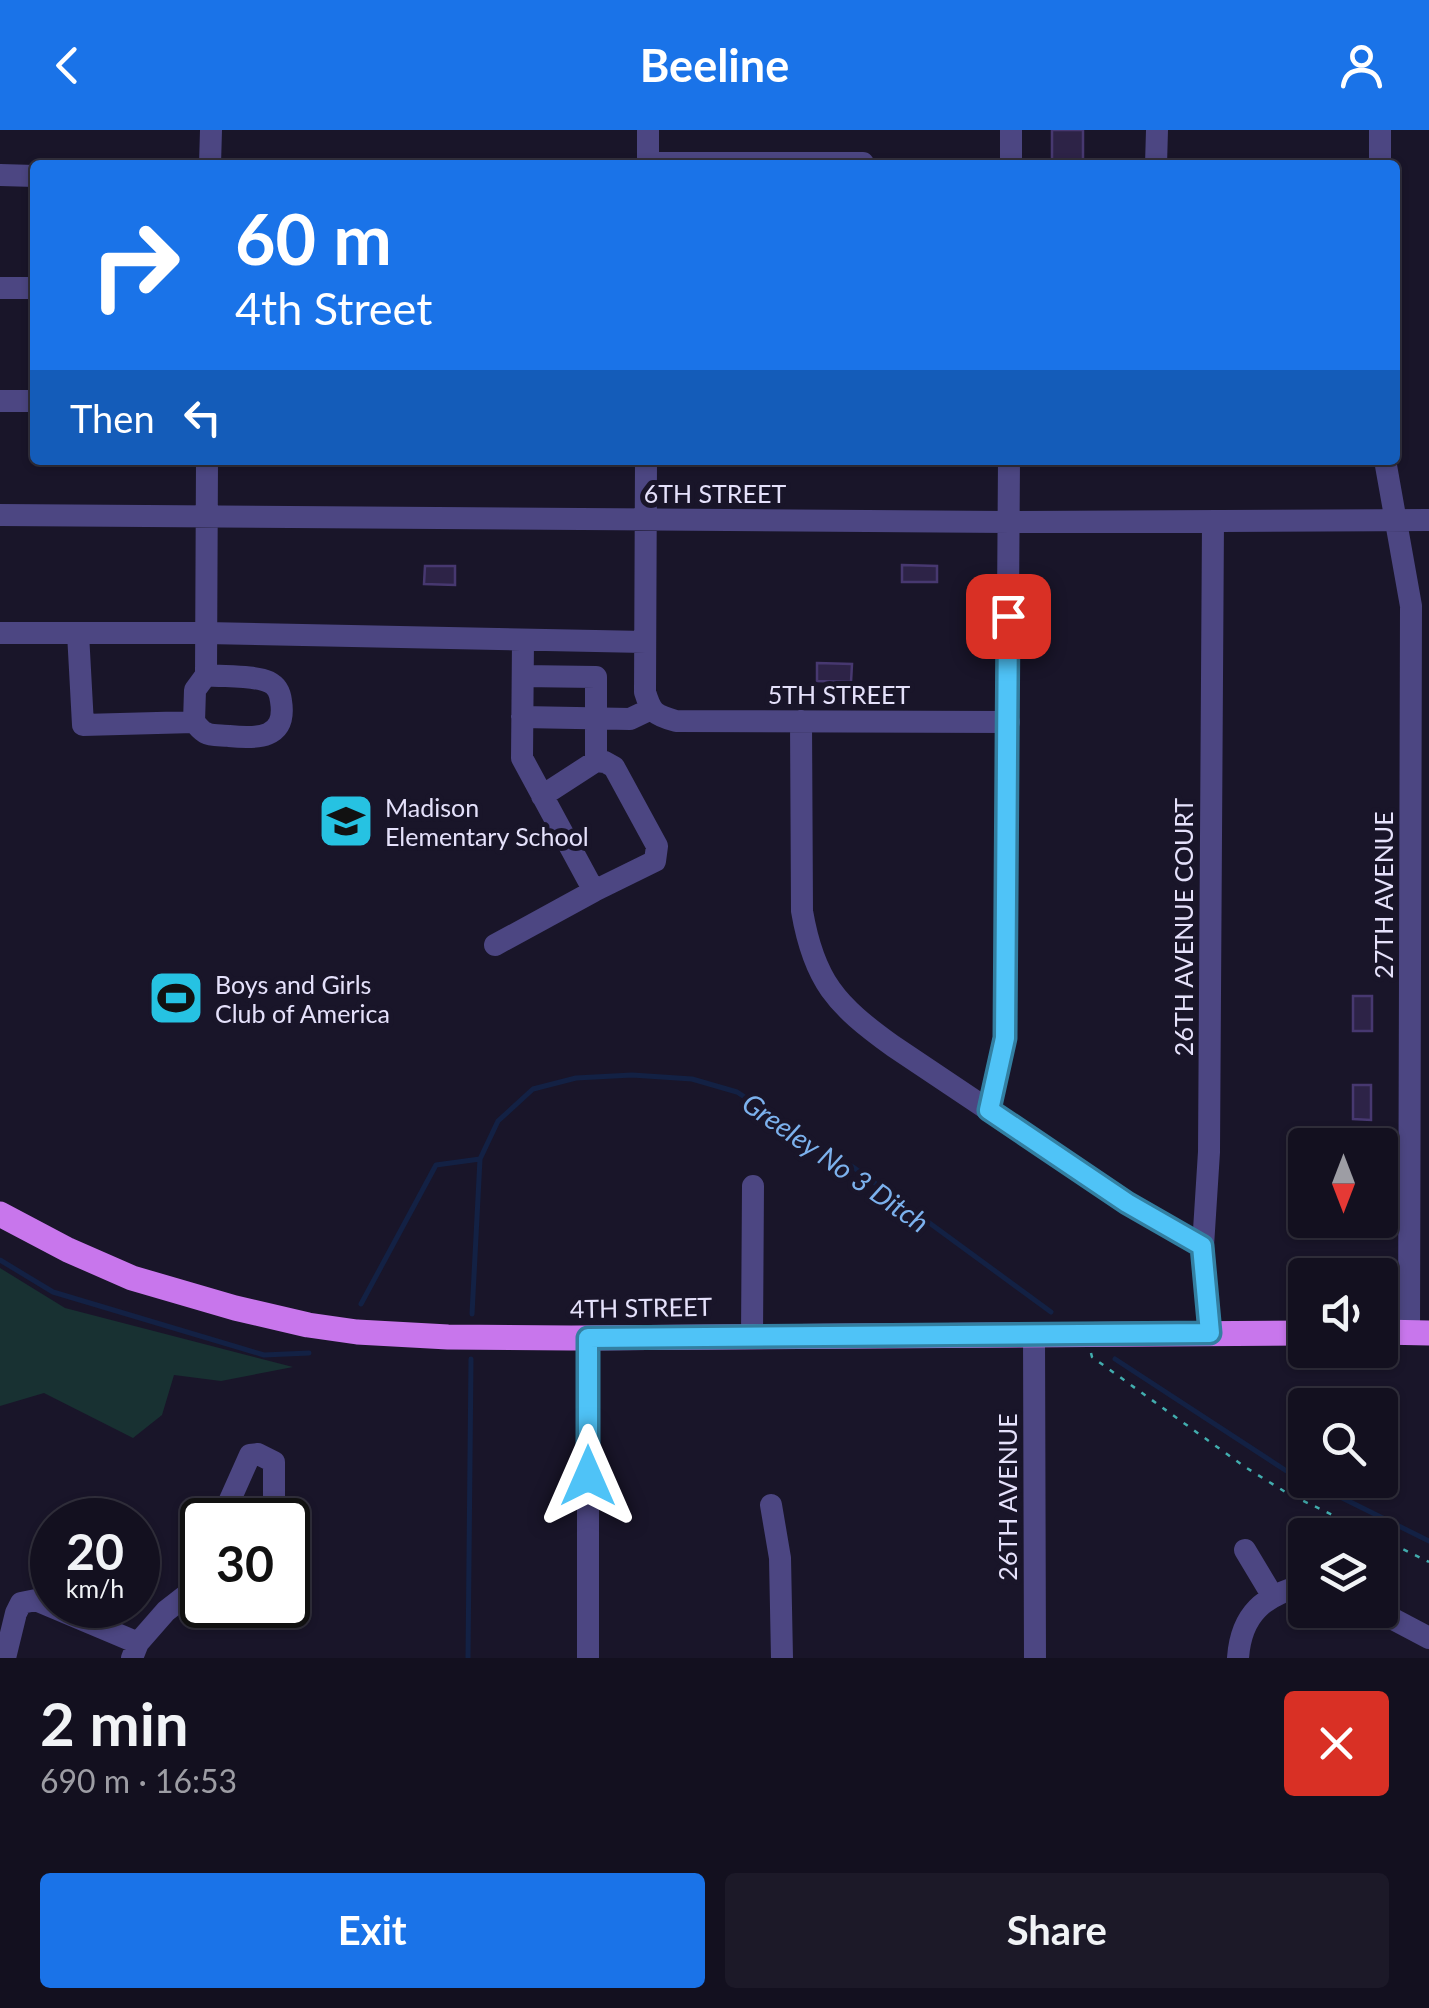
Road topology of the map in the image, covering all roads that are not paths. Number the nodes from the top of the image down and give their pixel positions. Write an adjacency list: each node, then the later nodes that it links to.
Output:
1 (210, 130): 6 (street)
2 (648, 130): 7 (street)
3 (1011, 130): 8 (street)
4 (1157, 130): 9 (street)
5 (1380, 130): 10 (street)
6 (210, 160)
7 (648, 160)
8 (1012, 160)
9 (1156, 160)
10 (1380, 160)
11 (0, 175): 12 (street)
12 (30, 176)
13 (0, 288): 14 (street)
14 (30, 288)
15 (0, 401): 16 (street)
16 (30, 402)
17 (208, 465): 22 (street)
18 (646, 465): 25 (street)
19 (1009, 465): 26 (street)
20 (1386, 465): 23 (street, 27TH AVENUE)
21 (0, 515): 22 (street, 6TH STREET)
22 (207, 517): 25 (street, 6TH STREET); 30 (street)
23 (1396, 520): 24 (street, 6TH STREET); 27 (street, 6TH STREET); 49 (street, 27TH AVENUE)
24 (1429, 520)
25 (646, 521): 26 (street, 6TH STREET); 32 (street)
26 (1008, 522): 27 (street, 6TH STREET); 40 (street)
27 (1213, 522): 48 (street, 26TH AVENUE COURT)
28 (0, 633): 29 (street)
29 (78, 633): 30 (street); 39 (street)
30 (206, 633): 31 (street); 33 (street)
31 (523, 640): 32 (street); 34 (street)
32 (645, 642): 35 (street)
33 (206, 675): 39 (street); 39 (street)
34 (523, 676): 36 (street); 37 (street)
35 (660, 714): 37 (street, 5TH STREET); 38 (street, 5TH STREET)
36 (522, 717): 37 (street, 5TH STREET); 42 (street)
37 (596, 718): 41 (street)
38 (802, 721): 40 (street, 5TH STREET); 45 (street)
39 (194, 722)
40 (1009, 722): 45 (street)
41 (596, 761): 42 (street); 43 (street)
42 (542, 796): 43 (street)
43 (594, 891): 44 (street)
44 (495, 945)
45 (989, 1110): 48 (street)
46 (752, 1186): 52 (street)
47 (0, 1214): 54 (main road, 4TH STREET)
48 (1202, 1246): 50 (street, 26TH AVENUE COURT)
49 (1419, 1332)
50 (1210, 1333): 51 (main road, 4TH STREET); 53 (main road, 4TH STREET)
51 (1288, 1333)
52 (752, 1336): 53 (main road, 4TH STREET); 54 (main road, 4TH STREET)
53 (1034, 1336): 68 (street, 26TH AVENUE)
54 (588, 1338): 66 (street)
55 (231, 1498): 56 (street)
56 (274, 1498)
57 (771, 1504): 67 (street)
58 (1245, 1550): 60 (street)
59 (1288, 1591): 60 (street)
60 (1272, 1596): 69 (street)
61 (180, 1600): 64 (street)
62 (1398, 1622): 63 (street)
63 (1429, 1638)
64 (135, 1651): 65 (street)
65 (5, 1658)
66 (588, 1658)
67 (782, 1658)
68 (1035, 1658)
69 (1238, 1658)

